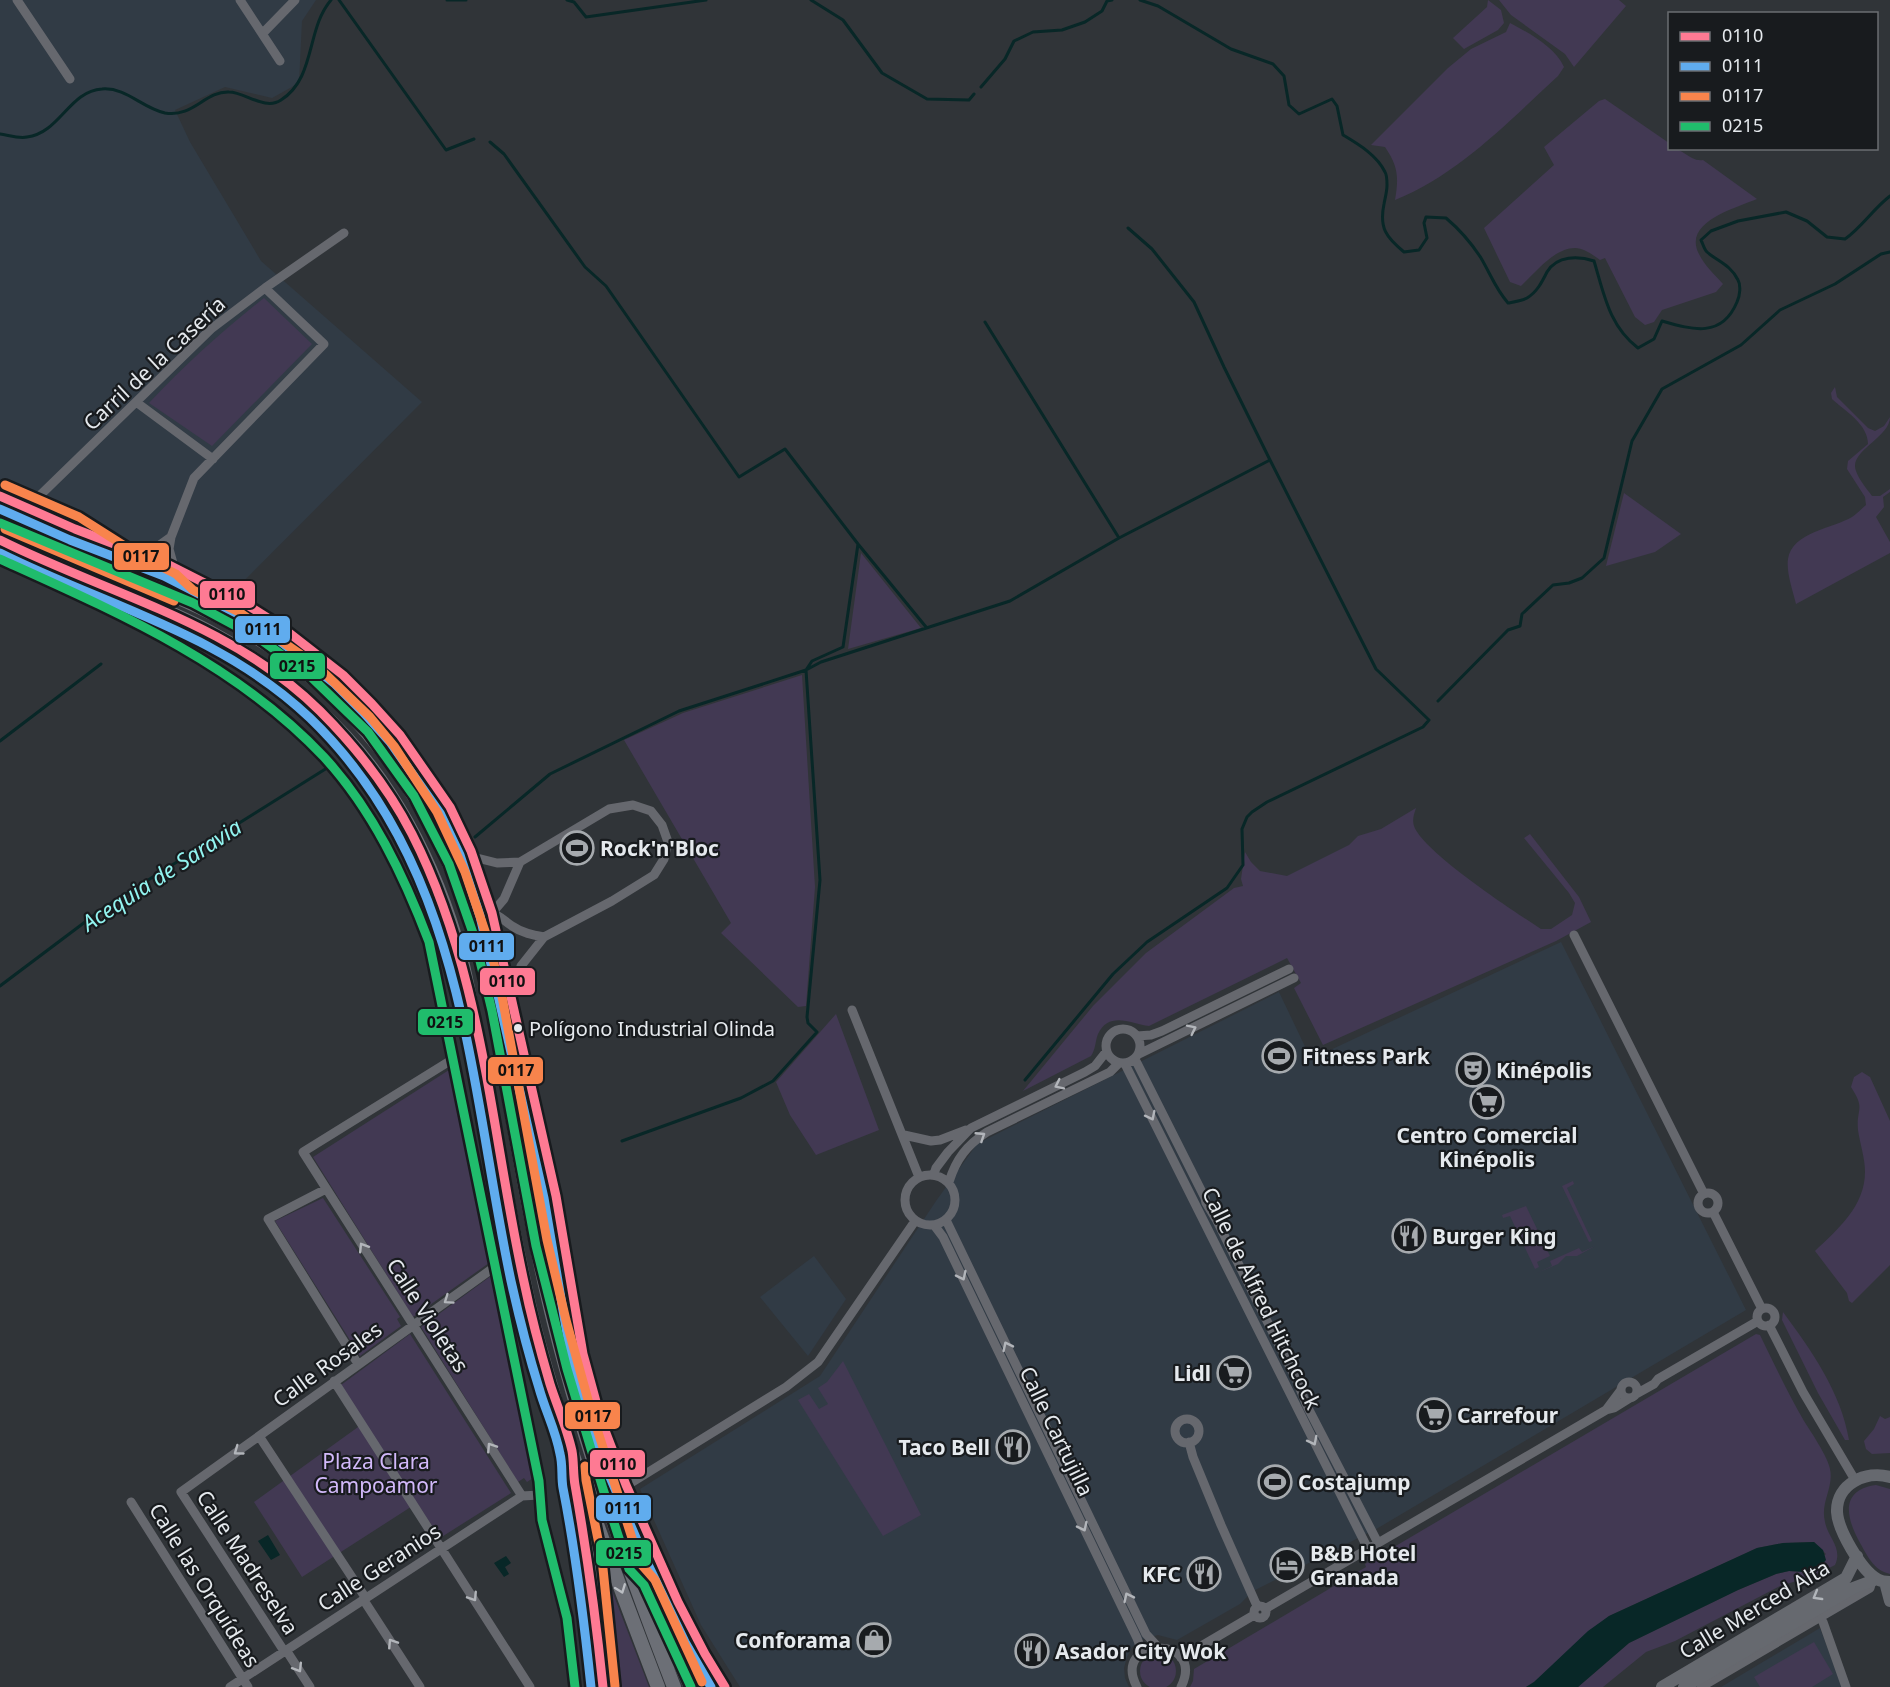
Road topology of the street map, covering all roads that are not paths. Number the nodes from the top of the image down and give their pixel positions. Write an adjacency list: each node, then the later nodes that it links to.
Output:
1 (17, 0): 6 (street)
2 (240, 0): 4 (street)
3 (295, 0): 4 (street)
4 (262, 33): 5 (street)
5 (280, 61)
6 (70, 79)
7 (344, 233): 8 (street, Carril de la Casería)
8 (264, 288): 9 (street, Carril de la Casería); 10 (street)
9 (136, 402): 10 (street); 12 (street, Carril de la Casería)
10 (213, 459): 15 (street)
11 (0, 496): 12 (street)
12 (27, 508): 14 (street)
13 (0, 523): 20 (highway)
14 (73, 528): 17 (street); 20 (highway)
15 (171, 537): 17 (street); 19 (street)
16 (0, 540): 60 (highway)
17 (141, 553): 19 (street)
18 (0, 559): 33 (street)
19 (171, 566): 21 (street)
20 (186, 600): 72 (highway)
21 (473, 857): 22 (street); 23 (street)
22 (520, 862): 23 (street); 25 (street)
23 (492, 913): 25 (street); 28 (street)
24 (1574, 934): 41 (street)
25 (544, 937): 28 (street)
26 (1292, 974): 27 (street)
27 (1279, 980): 30 (street); 32 (street, one-way to 27)
28 (511, 999): 63 (street)
29 (852, 1010): 36 (street)
30 (1137, 1036): 31 (street); 32 (street)
31 (1106, 1052): 34 (street); 35 (street, one-way to 35)
32 (1137, 1056): 34 (street); 68 (street, Calle de Alfred Hitchcock)
33 (453, 1059): 40 (street, Calle Violetas); 46 (street)
34 (1122, 1064): 39 (street, one-way to 34); 70 (street, Calle de Alfred Hitchcock, one-way to 70)
35 (971, 1128): 36 (street); 37 (street)
36 (904, 1135): 38 (street)
37 (934, 1174): 38 (street); 39 (street)
38 (919, 1177): 44 (street)
39 (949, 1182): 43 (street)
40 (326, 1189): 49 (street, Calle Violetas, one-way to 40); 51 (street)
41 (1704, 1194): 42 (street); 42 (street)
42 (1713, 1212): 47 (street)
43 (946, 1220): 45 (street); 78 (street, Calle Cartujilla, one-way to 43)
44 (915, 1221): 45 (street); 63 (street)
45 (934, 1225): 80 (street, Calle Cartujilla, one-way to 80)
46 (496, 1266): 49 (street, Calle Rosales, one-way to 49); 65 (street)
47 (1762, 1309): 48 (street); 50 (street)
48 (1758, 1321): 50 (street); 52 (street)
49 (412, 1324): 51 (street, Calle Rosales); 66 (street, Calle Violetas, one-way to 49)
50 (1769, 1325): 62 (street)
51 (358, 1364): 53 (street, Calle Rosales)
52 (1658, 1379): 54 (street); 56 (street)
53 (334, 1381): 58 (street, Calle Rosales); 69 (street)
54 (1633, 1383): 55 (street); 56 (street)
55 (1622, 1390): 56 (street); 57 (street)
56 (1633, 1396): 57 (street)
57 (1606, 1410): 68 (street)
58 (259, 1436): 64 (street, Calle Rosales, one-way to 64); 74 (street)
59 (1189, 1442): 76 (street)
60 (573, 1455): 88 (highway); 89 (highway, one-way to 89)
61 (1890, 1476): 62 (main road)
62 (1855, 1480): 71 (main road)
63 (626, 1486): 92 (street)
64 (181, 1492): 79 (street, Calle Madreselva)
65 (539, 1495): 66 (street, Calle Geranios); 87 (street)
66 (522, 1496): 69 (street, Calle Geranios)
67 (131, 1502): 82 (street, Calle las Orquídeas)
68 (1378, 1543): 70 (street)
69 (441, 1548): 74 (street, Calle Geranios); 86 (street, one-way to 86)
70 (1368, 1549): 76 (street)
71 (1857, 1556): 73 (main road); 95 (main road, Calle Merced Alta, one-way to 95)
72 (629, 1569): 90 (highway); 91 (highway)
73 (1881, 1581): 75 (main road); 96 (main road, Calle Merced Alta); 97 (street, Calle Merced Alta)
74 (364, 1598): 79 (street, Calle Geranios); 85 (street, one-way to 74)
75 (1890, 1601)
76 (1259, 1610): 81 (street)
77 (1823, 1622): 98 (street)
78 (1158, 1647): 80 (street); 81 (street)
79 (285, 1650): 82 (street, Calle Geranios); 84 (street, Calle Madreselva, one-way to 84)
80 (1139, 1656): 93 (street)
81 (1181, 1659): 94 (street)
82 (245, 1683): 83 (street, Calle Geranios)
83 (230, 1687)
84 (310, 1687)
85 (420, 1687)
86 (530, 1687)
87 (575, 1687)
88 (603, 1687)
89 (658, 1687)
90 (674, 1687)
91 (691, 1687)
92 (724, 1687)
93 (1137, 1687)
94 (1181, 1687)
95 (1662, 1687)
96 (1684, 1687)
97 (1701, 1687)
98 (1846, 1687)

